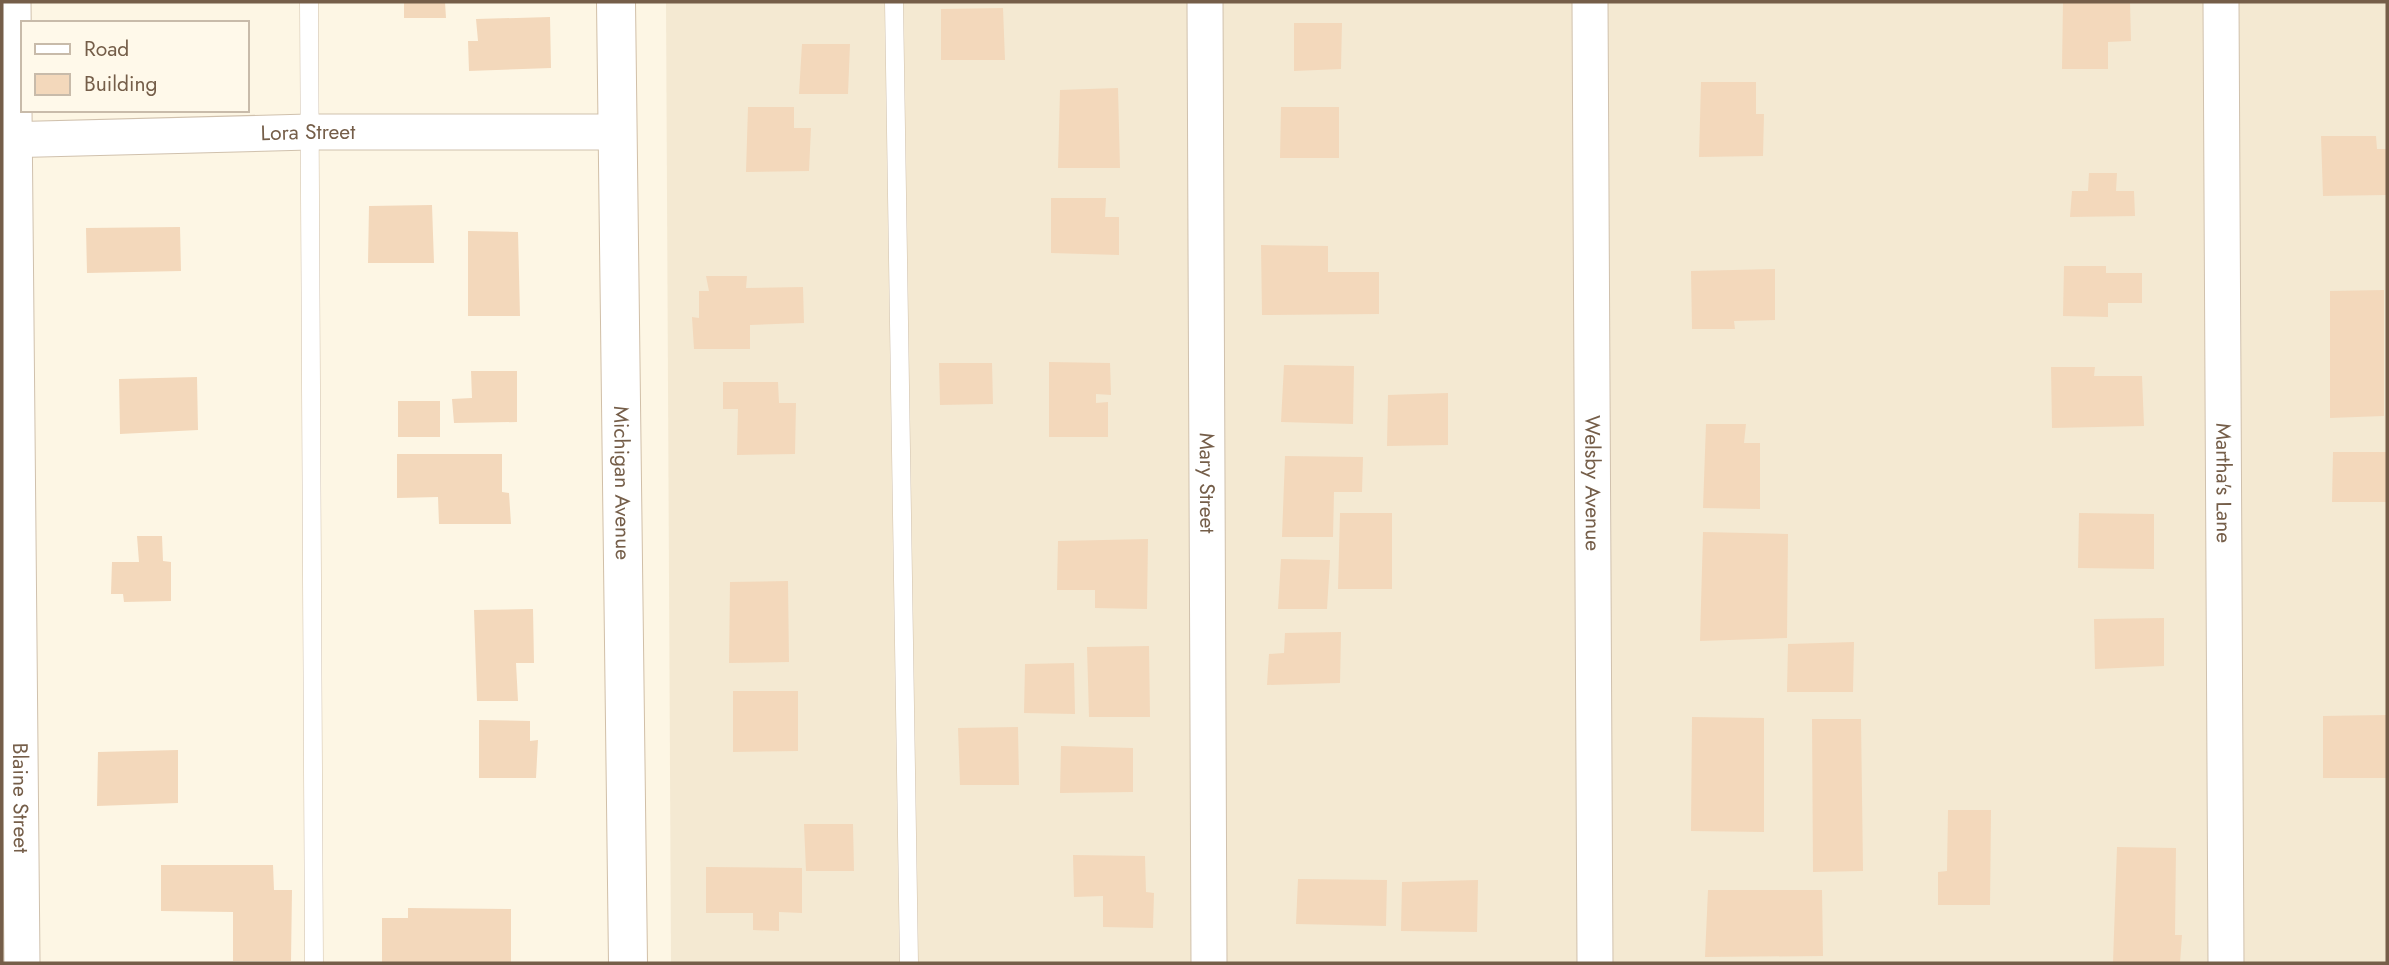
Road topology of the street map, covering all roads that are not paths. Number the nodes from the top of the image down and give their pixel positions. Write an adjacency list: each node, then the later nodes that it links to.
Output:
1 (13, 2): 10 (street, Blaine Street)
2 (309, 2): 8 (lane)
3 (616, 2): 9 (street, Michigan Avenue)
4 (894, 2): 14 (lane)
5 (1205, 2): 15 (street, Mary Street)
6 (1590, 2): 16 (street, Welsby Avenue)
7 (2221, 2): 17 (street, Martha's Lane)
8 (309, 132): 9 (street, Lora Street); 10 (street, Lora Street); 12 (lane)
9 (616, 132): 13 (street, Michigan Avenue)
10 (8, 140): 11 (street, Blaine Street)
11 (22, 963)
12 (314, 963)
13 (628, 963)
14 (909, 963)
15 (1209, 963)
16 (1595, 963)
17 (2226, 963)

